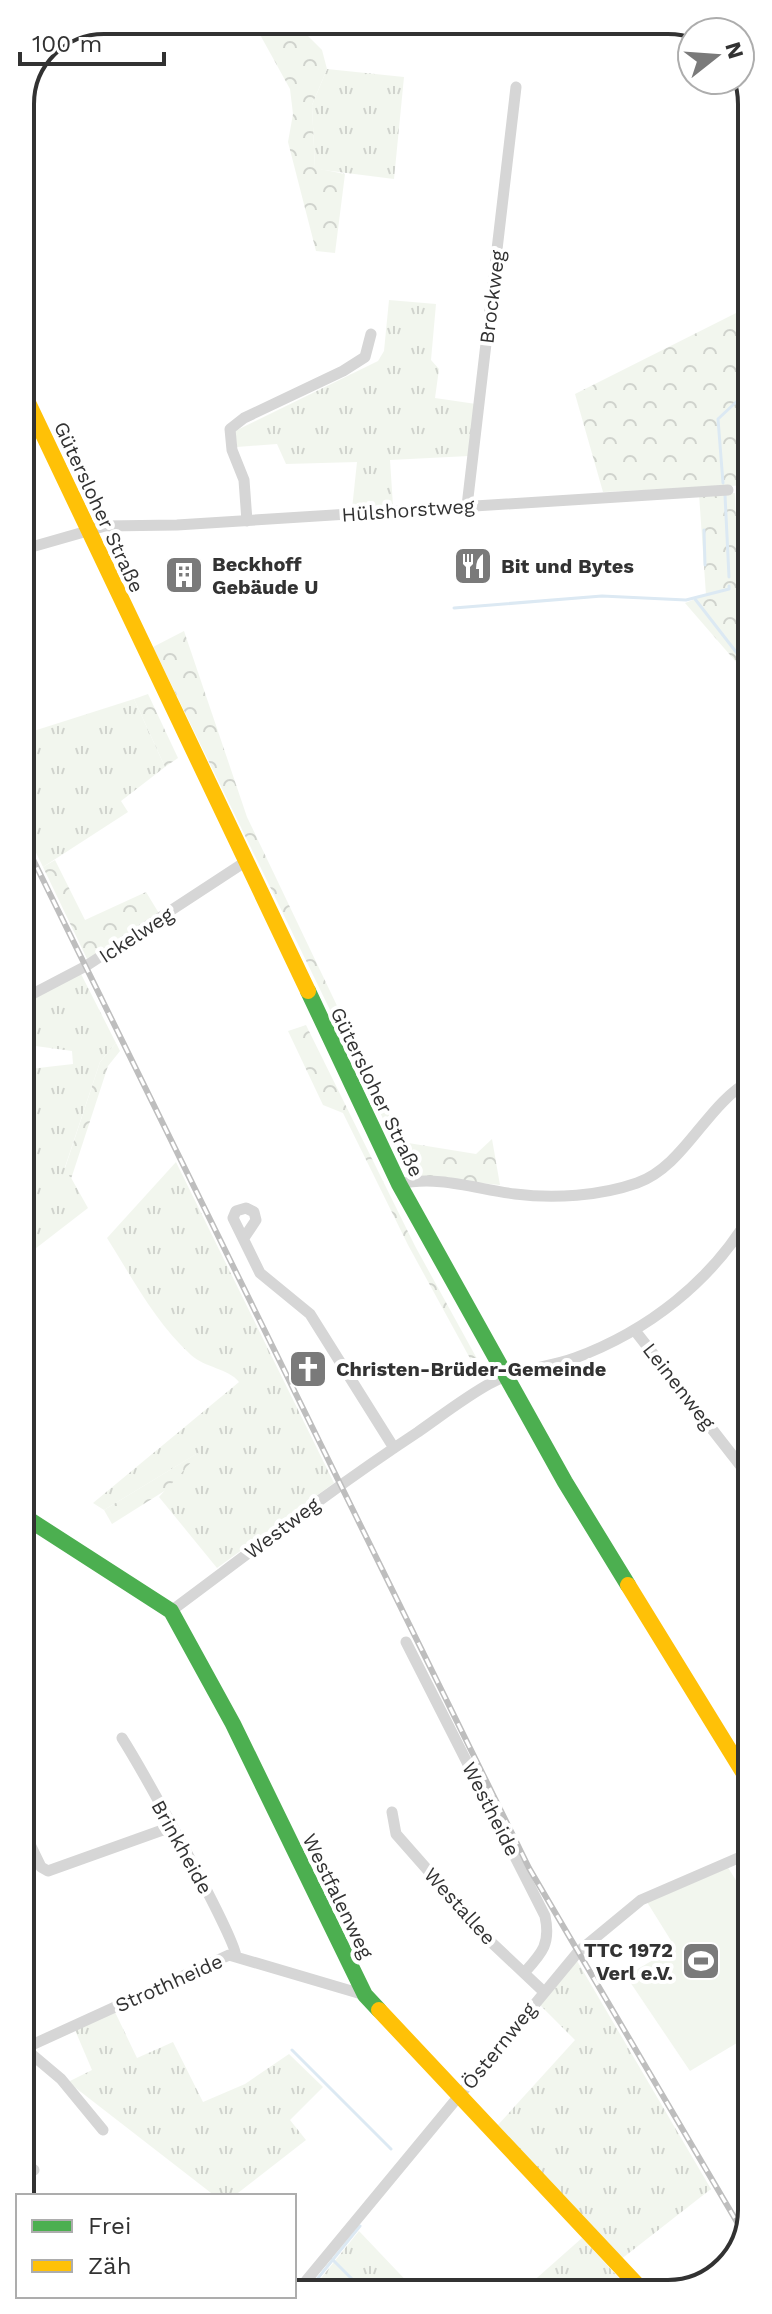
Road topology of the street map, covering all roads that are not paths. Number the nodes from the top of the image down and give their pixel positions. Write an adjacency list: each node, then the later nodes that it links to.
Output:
1 (516, 87): 5 (street, Brockweg)
2 (371, 334): 6 (street)
3 (34, 416): 7 (main road, Gütersloher Straße)
4 (728, 490): 5 (street, Hülshorstweg)
5 (467, 506): 6 (street, Hülshorstweg)
6 (247, 521): 7 (street, Hülshorstweg)
7 (88, 530): 8 (street, Hülshorstweg); 9 (main road, Gütersloher Straße)
8 (34, 546)
9 (245, 862): 10 (street, Ickelweg); 12 (main road, Gütersloher Straße)
10 (34, 993)
11 (738, 1093): 12 (street)
12 (399, 1184): 16 (main road, Gütersloher Straße)
13 (738, 1236): 15 (street, Westweg)
14 (244, 1238): 17 (street)
15 (636, 1332): 16 (street, Westweg); 18 (street, Leinenweg)
16 (505, 1377): 17 (street, Westweg); 23 (main road, Gütersloher Straße)
17 (394, 1448): 20 (street, Westweg)
18 (738, 1462)
19 (34, 1523): 20 (main road, Westfalenweg)
20 (171, 1611): 31 (main road, Westfalenweg)
21 (406, 1642): 29 (street, Westheide)
22 (122, 1738): 25 (street, Brinkheide)
23 (738, 1763)
24 (392, 1812): 29 (street, Westallee)
25 (171, 1827): 26 (street); 28 (street, Brinkheide)
26 (34, 1853)
27 (738, 1856): 30 (street, Östernweg)
28 (236, 1957): 31 (street, Strothheide); 32 (street, Strothheide)
29 (524, 1973): 30 (street, Westallee)
30 (543, 1991): 34 (street, Östernweg)
31 (365, 1995): 34 (main road, Westfalenweg)
32 (34, 2043)
33 (34, 2057): 35 (street, Strothheide)
34 (460, 2094): 36 (street, Östernweg); 37 (main road, Westfalenweg)
35 (103, 2130)
36 (307, 2280)
37 (633, 2280)

